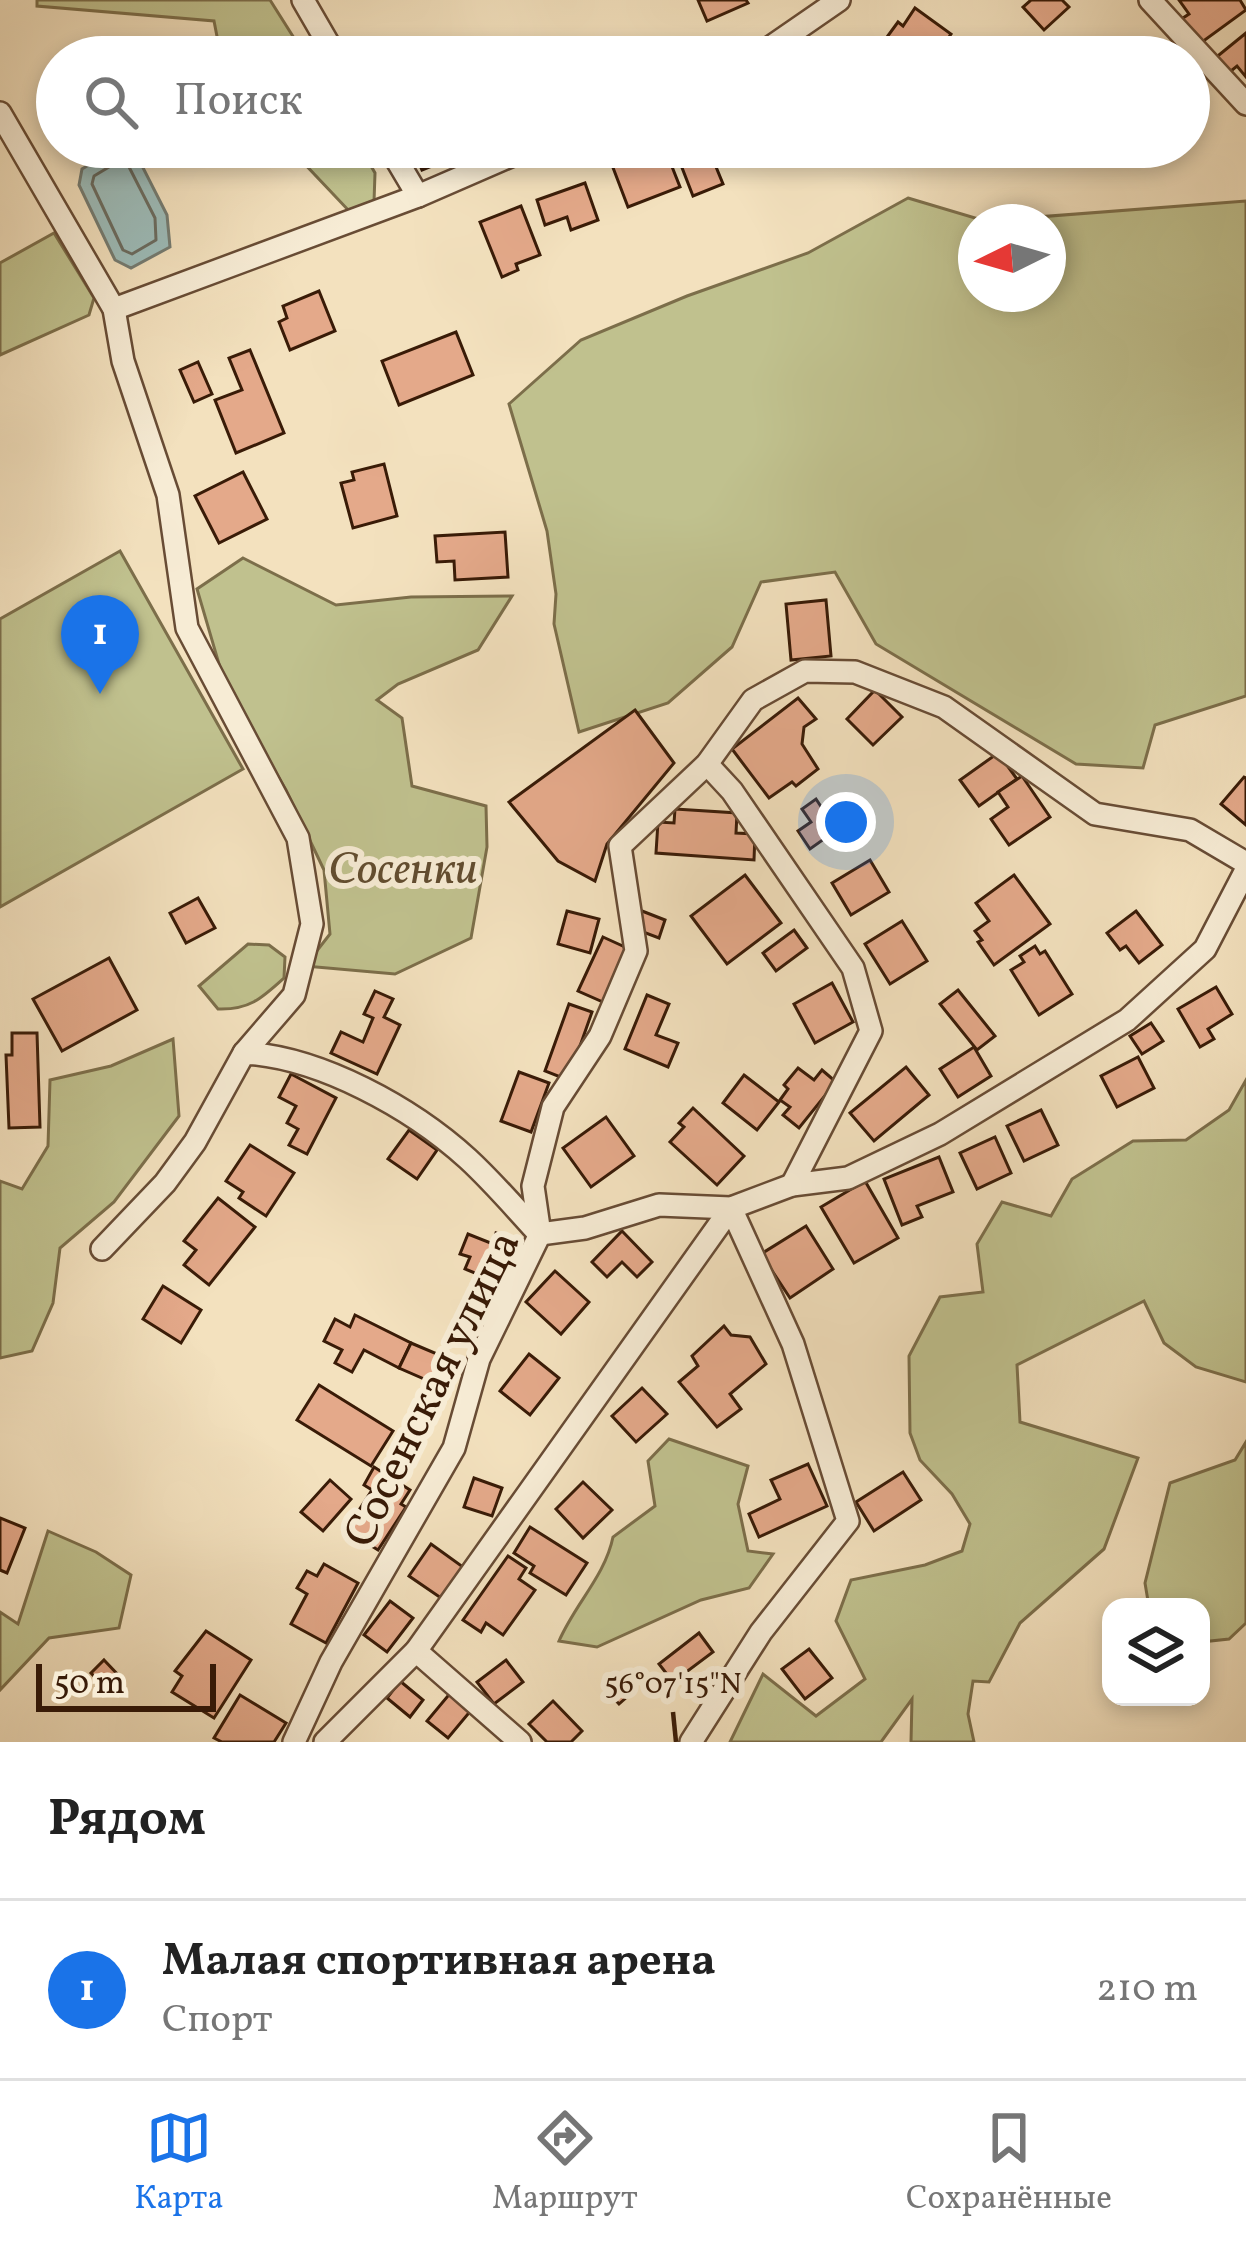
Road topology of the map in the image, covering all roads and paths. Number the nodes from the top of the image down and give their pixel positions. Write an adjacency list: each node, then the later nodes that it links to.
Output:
1 (303, 0): 4 (street)
2 (839, 0): 5 (street)
3 (1150, 0): 6 (street)
4 (324, 36)
5 (787, 36)
6 (1183, 36)
7 (1210, 65): 8 (street)
8 (1246, 104)
9 (0, 113): 13 (street)
10 (401, 168): 12 (street)
11 (483, 168): 12 (street)
12 (418, 196): 13 (street)
13 (114, 309): 16 (street)
14 (707, 764): 15 (street); 17 (street); 19 (street)
15 (1246, 867): 17 (street, Сосенская улица)
16 (244, 1053): 19 (street); 20 (street)
17 (791, 1185): 18 (street, Сосенская улица)
18 (731, 1208): 19 (street, Сосенская улица); 21 (street); 25 (street)
19 (540, 1234): 22 (street, Сосенская улица)
20 (102, 1249)
21 (416, 1651): 23 (street); 24 (street)
22 (294, 1742)
23 (325, 1742)
24 (520, 1742)
25 (691, 1742)

